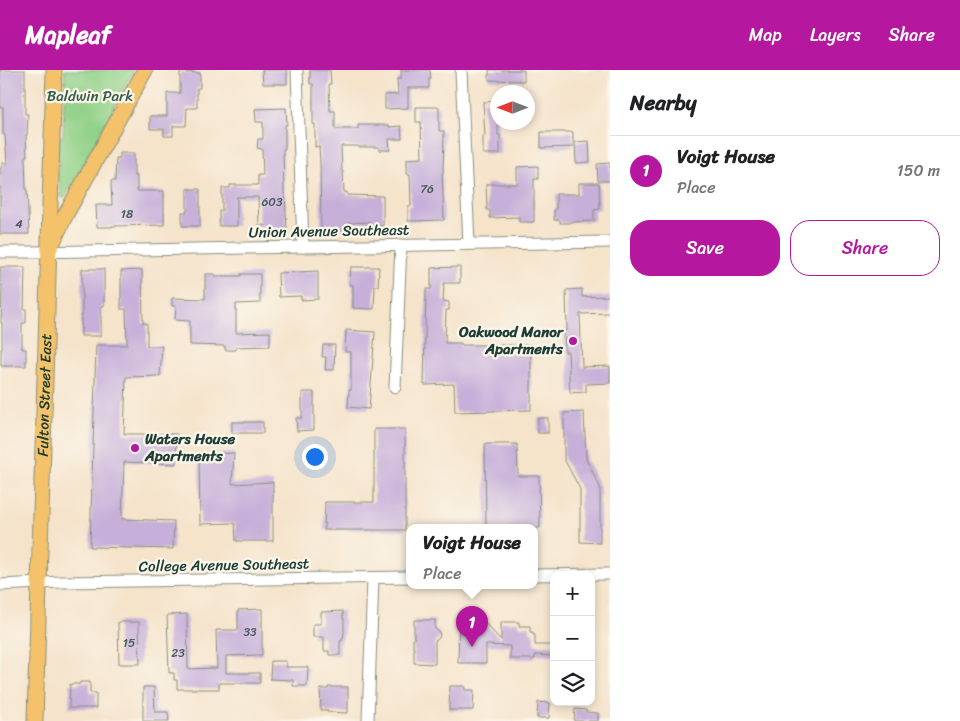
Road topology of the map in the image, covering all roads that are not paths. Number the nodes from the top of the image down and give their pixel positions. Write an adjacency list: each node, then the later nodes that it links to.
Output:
1 (54, 70): 10 (main road, Fulton Street East)
2 (145, 70): 10 (main road)
3 (297, 70): 8 (street)
4 (461, 70): 6 (street)
5 (610, 242): 6 (street, Union Avenue Southeast)
6 (469, 244): 7 (street, Union Avenue Southeast)
7 (401, 245): 8 (street, Union Avenue Southeast); 11 (street)
8 (303, 246): 10 (street, Union Avenue Southeast)
9 (0, 252): 10 (street, Union Avenue Southeast)
10 (48, 252): 16 (main road, Fulton Street East)
11 (395, 387)
12 (610, 574): 13 (street)
13 (538, 575)
14 (406, 577): 15 (street, College Avenue Southeast)
15 (373, 578): 16 (street, College Avenue Southeast); 19 (street)
16 (39, 584): 17 (street, College Avenue Southeast); 18 (main road, Fulton Street East)
17 (0, 585)
18 (34, 721)
19 (368, 721)

